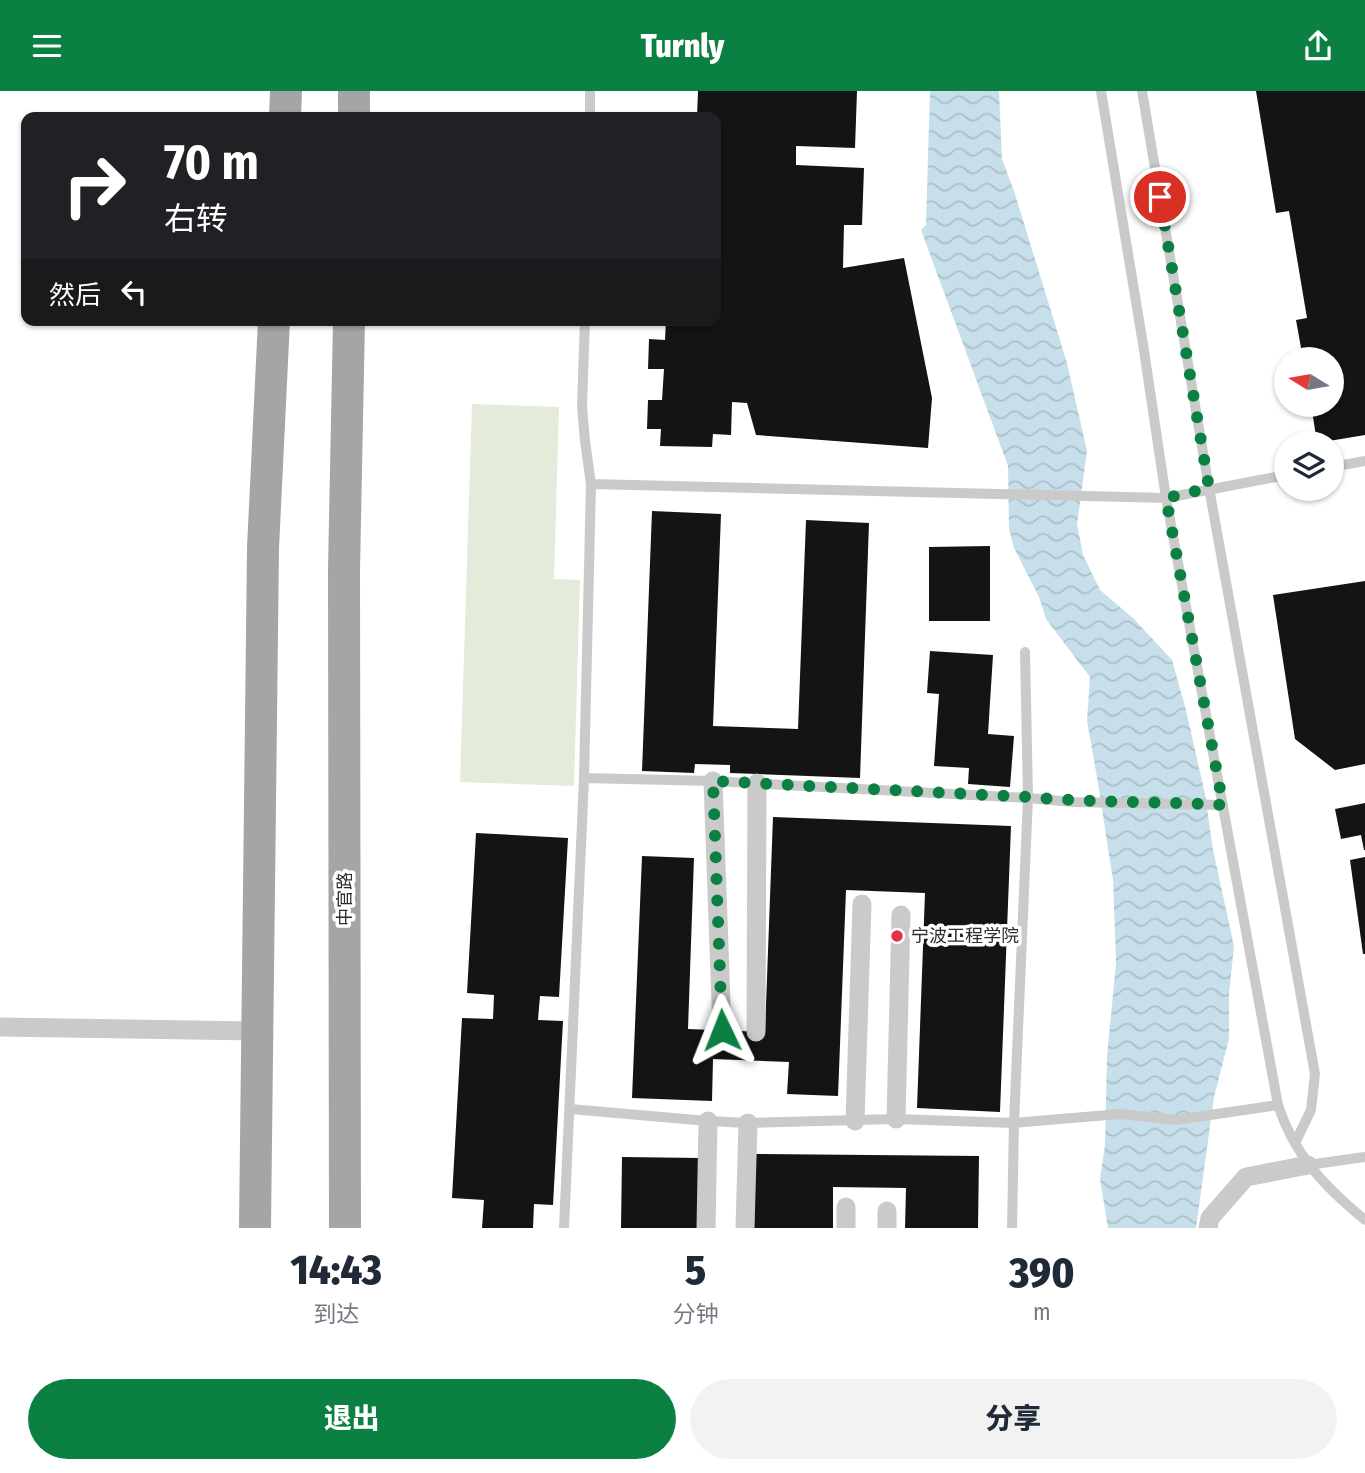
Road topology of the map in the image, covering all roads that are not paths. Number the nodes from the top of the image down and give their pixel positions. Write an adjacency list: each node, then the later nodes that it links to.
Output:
1 (286, 91): 6 (main road)
2 (354, 91): 7 (main road)
3 (590, 91): 8 (lane)
4 (1101, 91): 17 (lane)
5 (1142, 91): 16 (lane)
6 (285, 112)
7 (354, 112)
8 (590, 112)
9 (274, 326): 28 (main road)
10 (349, 326): 43 (main road, 中官路)
11 (585, 326): 15 (lane)
12 (1365, 461): 13 (lane)
13 (1344, 465)
14 (1274, 477): 16 (lane)
15 (591, 484): 17 (lane); 19 (lane)
16 (1209, 488): 17 (lane); 37 (lane)
17 (1166, 498): 23 (lane)
18 (1025, 652): 22 (lane)
19 (584, 778): 20 (lane); 31 (lane)
20 (713, 781): 21 (lane); 27 (street)
21 (757, 783): 22 (lane); 29 (street)
22 (1028, 797): 23 (lane); 36 (lane)
23 (1223, 805): 30 (lane)
24 (862, 904): 34 (street)
25 (901, 915): 32 (street)
26 (0, 1027): 28 (street)
27 (722, 1030)
28 (258, 1031): 42 (main road)
29 (756, 1031)
30 (1278, 1105): 36 (lane); 37 (lane)
31 (570, 1109): 33 (lane); 44 (lane)
32 (896, 1119): 34 (lane); 36 (lane)
33 (708, 1121): 35 (lane); 45 (street)
34 (855, 1121): 35 (lane)
35 (748, 1123): 46 (street)
36 (1014, 1123): 48 (lane)
37 (1295, 1143): 39 (lane)
38 (1365, 1157): 39 (lane)
39 (1308, 1165): 41 (lane); 49 (street)
40 (846, 1207): 47 (street)
41 (1365, 1220)
42 (255, 1228)
43 (345, 1228)
44 (564, 1228)
45 (706, 1228)
46 (745, 1228)
47 (846, 1228)
48 (1012, 1228)
49 (1208, 1228)

